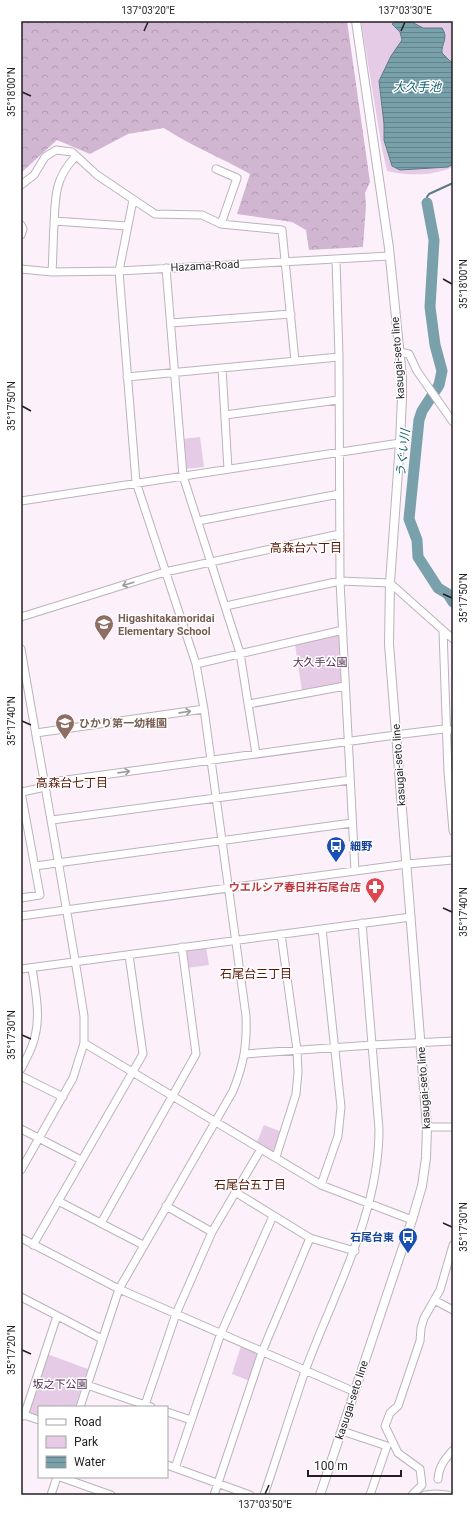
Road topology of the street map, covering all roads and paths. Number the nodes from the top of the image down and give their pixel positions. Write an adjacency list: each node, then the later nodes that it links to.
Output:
1 (356, 21): 11 (main road, kasugai-seto line)
2 (75, 157): 4 (street); 5 (street); 6 (street)
3 (216, 169): 7 (street)
4 (21, 185)
5 (133, 200): 7 (street); 9 (street)
6 (54, 221): 9 (street); 17 (street)
7 (221, 224): 13 (street)
8 (21, 225): 10 (street)
9 (127, 226): 16 (street)
10 (21, 235)
11 (389, 256): 12 (street, Hazama-Road); 20 (main road, kasugai-seto line)
12 (336, 259): 13 (street, Hazama-Road); 21 (street)
13 (285, 262): 14 (street, Hazama-Road); 18 (street)
14 (166, 268): 16 (street, Hazama-Road); 19 (street)
15 (21, 269): 17 (street, Hazama-Road)
16 (119, 271): 17 (street, Hazama-Road); 25 (street)
17 (52, 272)
18 (291, 314): 19 (street); 22 (street)
19 (171, 323): 24 (street)
20 (400, 352): 28 (street); 29 (main road, kasugai-seto line)
21 (339, 357): 22 (street); 26 (street)
22 (295, 361): 23 (street)
23 (222, 368): 24 (street); 27 (street)
24 (175, 372): 25 (street); 32 (street)
25 (127, 377): 33 (street)
26 (338, 400): 27 (street); 30 (street)
27 (225, 415): 31 (street)
28 (453, 422)
29 (400, 443): 30 (street); 41 (main road, kasugai-seto line)
30 (339, 453): 31 (street); 34 (street)
31 (228, 469): 32 (street)
32 (183, 476): 33 (street); 36 (street)
33 (136, 482): 35 (street); 39 (street)
34 (339, 494): 36 (street); 37 (street)
35 (21, 501)
36 (198, 521): 38 (street)
37 (340, 534): 38 (street); 40 (street)
38 (211, 562): 39 (street); 42 (street)
39 (165, 572): 43 (street, one-way to 43); 49 (street)
40 (340, 581): 41 (street); 42 (street); 44 (street)
41 (390, 583): 45 (street); 56 (main road, kasugai-seto line)
42 (226, 606): 48 (street)
43 (21, 617)
44 (343, 630): 48 (street); 50 (street)
45 (443, 631): 46 (street); 54 (street)
46 (453, 639)
47 (21, 649): 51 (street)
48 (240, 653): 49 (street); 52 (street)
49 (196, 664): 53 (street)
50 (345, 686): 52 (street); 57 (street)
51 (24, 689): 55 (street)
52 (249, 704): 58 (street)
53 (204, 709): 55 (street, one-way to 53); 59 (street)
54 (450, 730): 56 (street); 60 (street)
55 (36, 733): 62 (street)
56 (397, 735): 57 (street); 71 (main road, kasugai-seto line)
57 (348, 742): 58 (street); 61 (street)
58 (256, 754): 59 (street)
59 (212, 760): 62 (street, one-way to 59); 64 (street)
60 (451, 772): 67 (street)
61 (350, 780): 64 (street); 66 (street)
62 (44, 785): 63 (street); 65 (street)
63 (21, 792): 72 (street)
64 (216, 798): 65 (street); 68 (street)
65 (52, 820): 70 (street)
66 (352, 823): 68 (street); 73 (street)
67 (453, 831)
68 (222, 840): 70 (street); 74 (street)
69 (453, 860): 71 (street)
70 (58, 863): 72 (street); 76 (street)
71 (406, 864): 73 (street); 78 (main road, kasugai-seto line)
72 (35, 866): 75 (street)
73 (355, 871): 74 (street)
74 (228, 888): 76 (street); 82 (street)
75 (21, 898)
76 (66, 911): 77 (street); 85 (street)
77 (21, 916)
78 (411, 917): 79 (street); 89 (main road, kasugai-seto line)
79 (362, 923): 80 (street); 91 (street)
80 (322, 929): 81 (street); 92 (street)
81 (281, 934): 82 (street); 93 (street)
82 (235, 941): 83 (street); 94 (street)
83 (182, 947): 84 (street); 98 (street)
84 (130, 955): 85 (street); 96 (street)
85 (76, 962): 86 (street); 90 (street)
86 (32, 968): 87 (street); 95 (street)
87 (21, 969)
88 (453, 1041): 89 (street)
89 (422, 1042): 91 (street); 101 (main road, kasugai-seto line)
90 (84, 1043): 96 (street); 99 (street)
91 (372, 1045): 92 (street); 112 (street)
92 (334, 1048): 93 (street); 109 (street)
93 (297, 1050): 94 (street); 106 (street)
94 (245, 1054): 100 (street)
95 (21, 1069)
96 (132, 1072): 98 (street); 107 (street)
97 (21, 1076): 99 (street)
98 (173, 1096): 100 (street); 116 (street)
99 (63, 1097): 104 (street)
100 (215, 1122): 105 (street); 113 (street)
101 (428, 1127): 102 (street); 115 (main road, kasugai-seto line)
102 (453, 1127)
103 (21, 1129): 104 (street)
104 (39, 1138): 107 (street); 108 (street)
105 (261, 1149): 106 (street); 110 (street)
106 (276, 1158): 109 (street)
107 (81, 1160): 111 (street)
108 (21, 1170)
109 (322, 1185): 112 (street)
110 (235, 1192): 114 (street); 117 (street)
111 (58, 1201): 116 (street); 120 (street)
112 (368, 1203): 115 (street); 123 (street)
113 (166, 1206): 117 (street); 121 (street)
114 (273, 1216): 119 (street); 130 (street)
115 (412, 1220): 135 (main road, kasugai-seto line)
116 (101, 1223): 121 (street)
117 (212, 1232): 128 (street)
118 (21, 1238): 120 (street)
119 (310, 1238): 123 (street); 132 (street)
120 (34, 1244): 124 (street)
121 (143, 1245): 124 (street)
122 (453, 1245): 126 (street)
123 (355, 1251): 133 (street)
124 (119, 1289): 128 (street); 131 (street)
125 (21, 1297): 129 (street)
126 (434, 1300): 127 (street); 157 (street)
127 (453, 1310)
128 (176, 1314): 130 (street); 137 (street)
129 (57, 1316): 131 (street); 139 (street)
130 (221, 1333): 132 (street); 141 (street)
131 (102, 1339): 134 (street)
132 (262, 1352): 133 (street); 149 (street)
133 (306, 1371): 135 (street); 154 (street)
134 (87, 1385): 136 (street); 137 (street)
135 (355, 1392): 142 (main road, kasugai-seto line)
136 (80, 1406)
137 (148, 1406)
138 (168, 1412): 141 (street)
139 (23, 1415): 140 (street)
140 (38, 1420)
141 (191, 1420): 145 (street)
142 (342, 1431): 155 (main road, kasugai-seto line); 156 (street)
143 (453, 1450): 148 (street)
144 (168, 1465): 145 (street)
145 (175, 1468): 149 (street)
146 (59, 1478): 150 (street)
147 (62, 1478): 151 (street)
148 (438, 1479)
149 (218, 1483): 152 (street); 153 (street)
150 (51, 1495)
151 (111, 1495)
152 (214, 1495)
153 (250, 1495)
154 (264, 1495)
155 (320, 1495)
156 (370, 1495)
157 (412, 1495)
158 (425, 1495): 159 (street)
159 (448, 1495)

